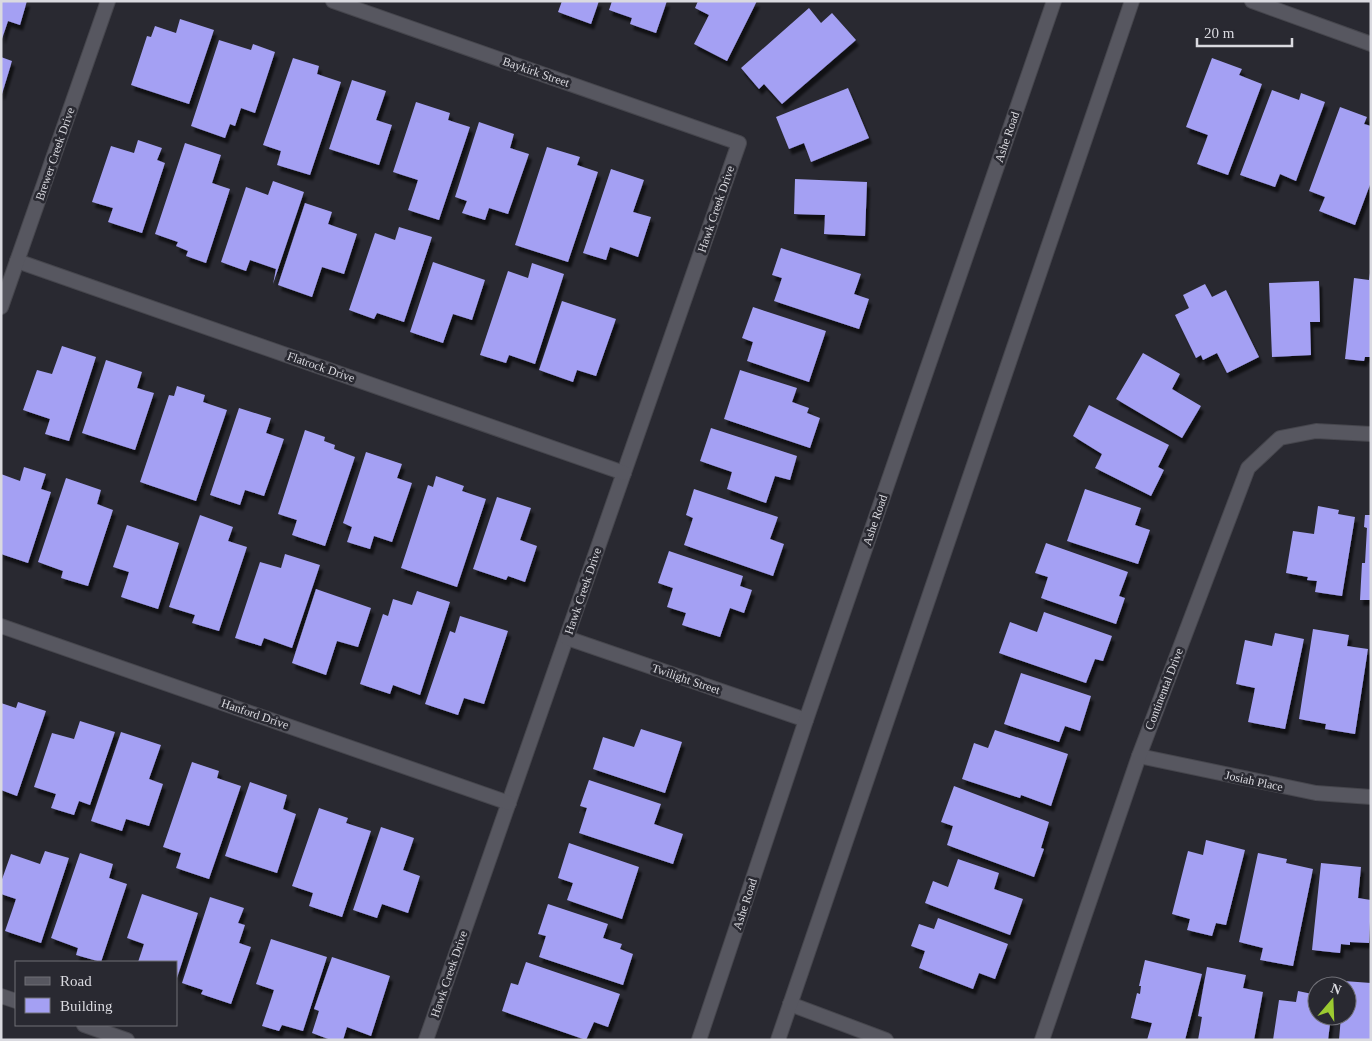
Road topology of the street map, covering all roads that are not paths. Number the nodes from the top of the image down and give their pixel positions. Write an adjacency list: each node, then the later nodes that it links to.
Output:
1 (108, 1): 8 (street, Brewer Creek Drive)
2 (333, 1): 7 (street, Baykirk Street)
3 (1054, 1): 14 (street, Ashe Road)
4 (1132, 1): 20 (street)
5 (1252, 1): 6 (street)
6 (1371, 44)
7 (739, 143): 11 (street, Hawk Creek Drive)
8 (17, 261): 9 (street, Brewer Creek Drive); 11 (street, Flatrock Drive)
9 (1, 307)
10 (1371, 434): 15 (street, Continental Drive)
11 (624, 473): 13 (street, Hawk Creek Drive)
12 (1, 626): 17 (street, Hanford Drive)
13 (567, 638): 14 (street, Twilight Street); 17 (street, Hawk Creek Drive)
14 (806, 720): 24 (street, Ashe Road)
15 (1138, 756): 16 (street, Josiah Place); 27 (street, Continental Drive)
16 (1371, 797)
17 (509, 802): 23 (street, Hawk Creek Drive)
18 (1, 996): 19 (street)
19 (15, 1001)
20 (790, 1004): 25 (street); 26 (street)
21 (87, 1026): 22 (street)
22 (127, 1040)
23 (426, 1040)
24 (699, 1040)
25 (778, 1040)
26 (886, 1040)
27 (1042, 1040)

